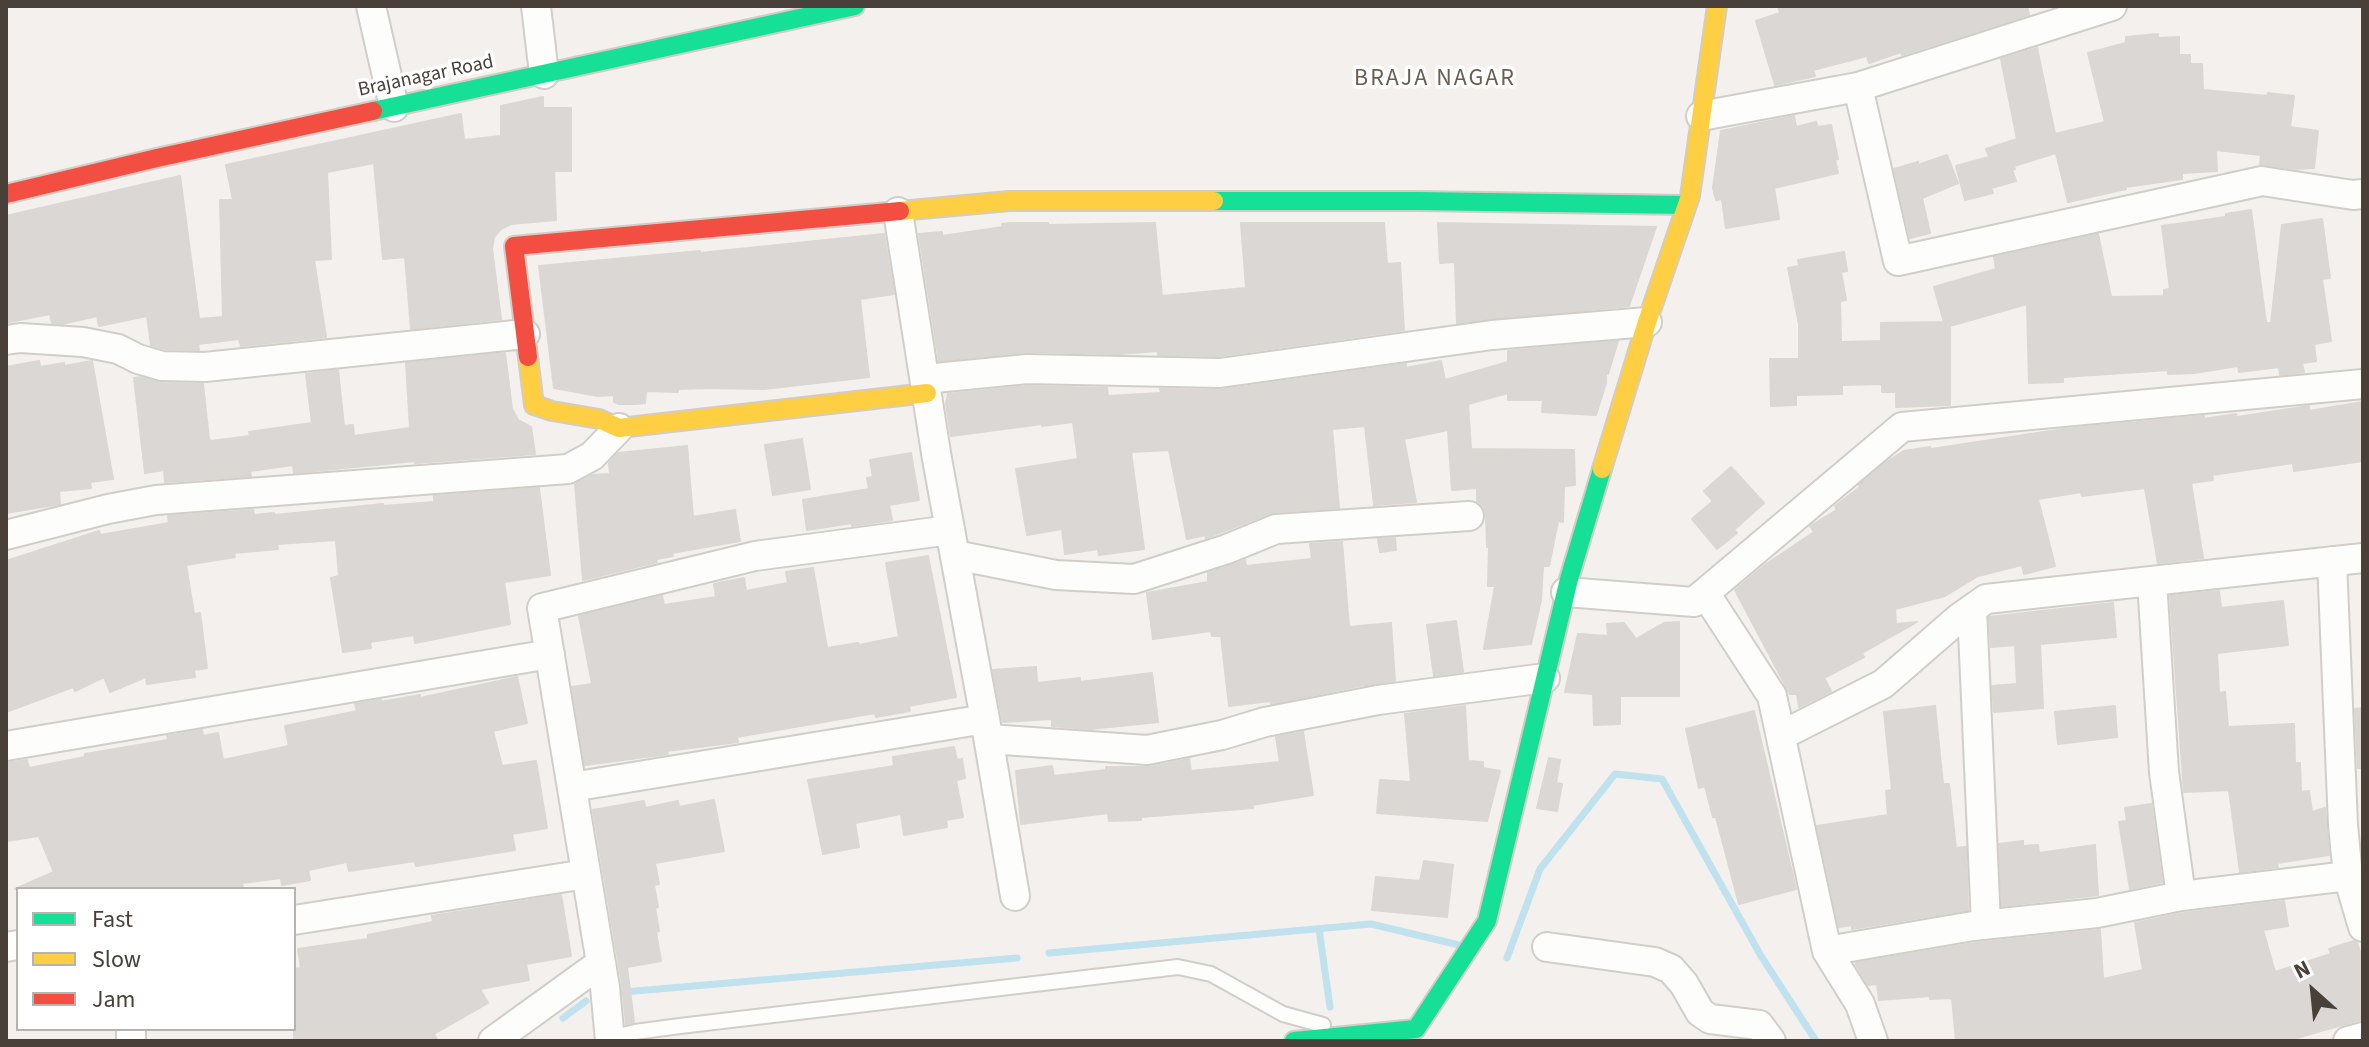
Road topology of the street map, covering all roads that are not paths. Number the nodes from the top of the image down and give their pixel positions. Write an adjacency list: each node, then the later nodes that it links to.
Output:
1 (371, 6): 8 (street)
2 (536, 6): 6 (street)
3 (855, 6): 6 (street, Brajanagar Road)
4 (1717, 6): 9 (street)
5 (2112, 6): 7 (street)
6 (544, 74): 8 (street, Brajanagar Road)
7 (1858, 87): 9 (street); 11 (street)
8 (394, 107): 10 (street, Brajanagar Road)
9 (1701, 116): 12 (street)
10 (6, 194)
11 (2363, 194)
12 (1686, 205): 13 (street); 14 (street)
13 (898, 212): 15 (street); 18 (street)
14 (1647, 322): 18 (street); 26 (street)
15 (525, 334): 16 (street); 19 (street)
16 (6, 340)
17 (2363, 384): 27 (street)
18 (926, 386): 19 (street); 22 (street)
19 (619, 428): 21 (street)
20 (1469, 516): 22 (street)
21 (6, 535)
22 (953, 542): 29 (street); 31 (street)
23 (2363, 558): 24 (street)
24 (2332, 561): 25 (street); 36 (street)
25 (2152, 581): 28 (street); 38 (street)
26 (1566, 592): 27 (street); 30 (street)
27 (1705, 593): 32 (street)
28 (1972, 609): 32 (street); 40 (street)
29 (550, 654): 33 (street); 34 (street)
30 (1545, 678): 31 (street); 46 (street)
31 (987, 729): 34 (street); 37 (street)
32 (1782, 735): 43 (street)
33 (6, 746)
34 (572, 787): 35 (street)
35 (586, 874): 39 (street); 44 (street)
36 (2348, 876): 38 (street); 41 (street)
37 (1015, 896)
38 (2181, 896): 40 (street)
39 (296, 920)
40 (1986, 924): 43 (street)
41 (2363, 927)
42 (1547, 947): 51 (street)
43 (1827, 951): 52 (street)
44 (601, 963): 48 (street); 49 (street)
45 (1357, 1034): 46 (street); 48 (lane); 50 (street)
46 (1411, 1035)
47 (2363, 1037): 53 (street)
48 (607, 1040)
49 (493, 1041)
50 (1294, 1041)
51 (1771, 1041)
52 (1873, 1041)
53 (2348, 1041)

